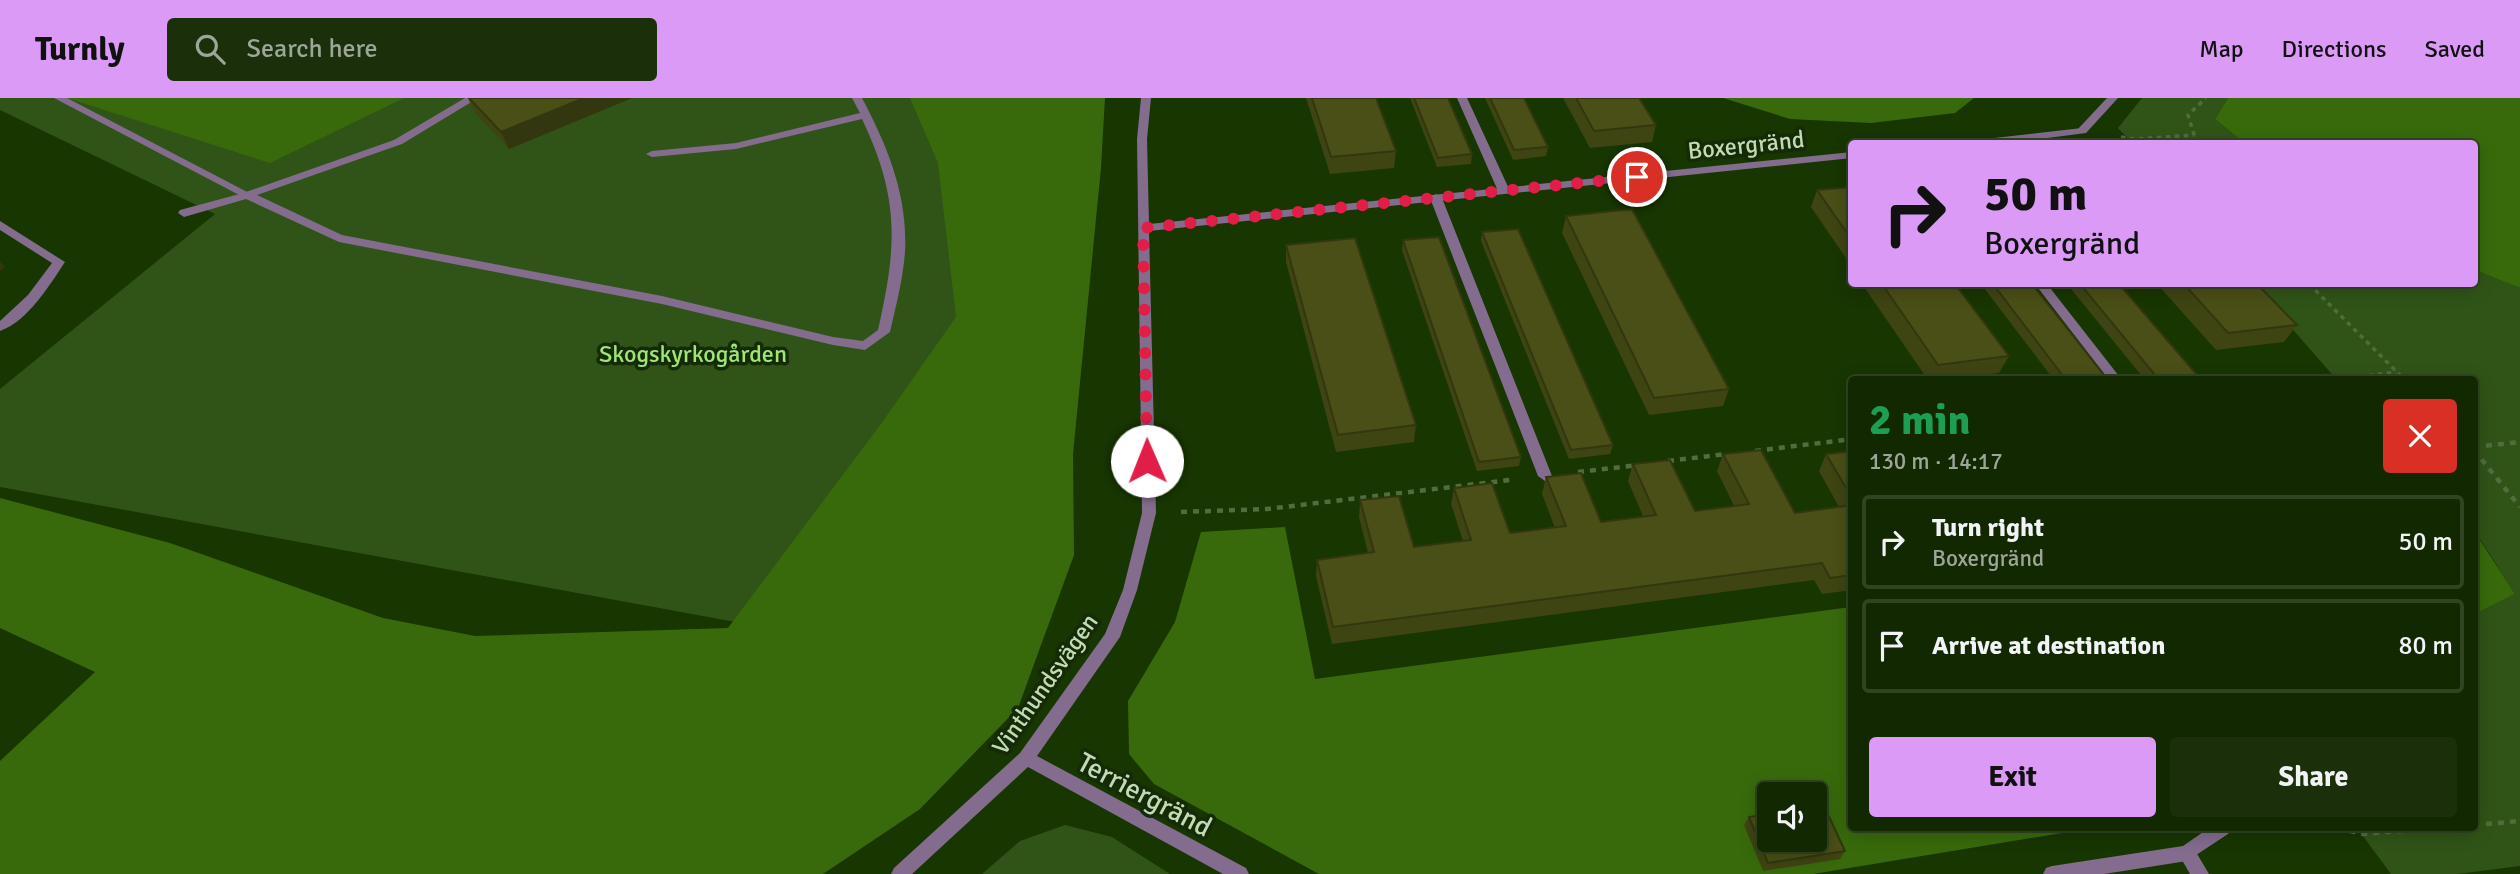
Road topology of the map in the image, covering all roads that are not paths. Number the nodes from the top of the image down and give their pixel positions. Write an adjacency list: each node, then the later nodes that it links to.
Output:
1 (59, 98): 12 (street)
2 (473, 98): 12 (street)
3 (857, 98): 7 (street)
4 (1146, 98): 16 (street, Vinthundsvägen)
5 (1462, 98): 11 (street)
6 (2113, 98): 8 (street)
7 (866, 115): 9 (street); 12 (street)
8 (2003, 140)
9 (652, 154)
10 (1848, 155): 11 (street, Boxergränd)
11 (1504, 191): 13 (street, Boxergränd)
12 (247, 195): 14 (street)
13 (1436, 198): 16 (street, Boxergränd); 20 (street)
14 (184, 213)
15 (0, 225): 18 (street)
16 (1143, 228): 21 (street, Vinthundsvägen)
17 (2043, 287): 19 (street)
18 (0, 327)
19 (2113, 376)
20 (1545, 476)
21 (1026, 758): 24 (street, Vinthundsvägen); 25 (street, Terriergränd)
22 (2218, 831): 23 (street)
23 (2187, 853): 26 (street); 27 (street)
24 (900, 874)
25 (1240, 874)
26 (2052, 874)
27 (2200, 874)

